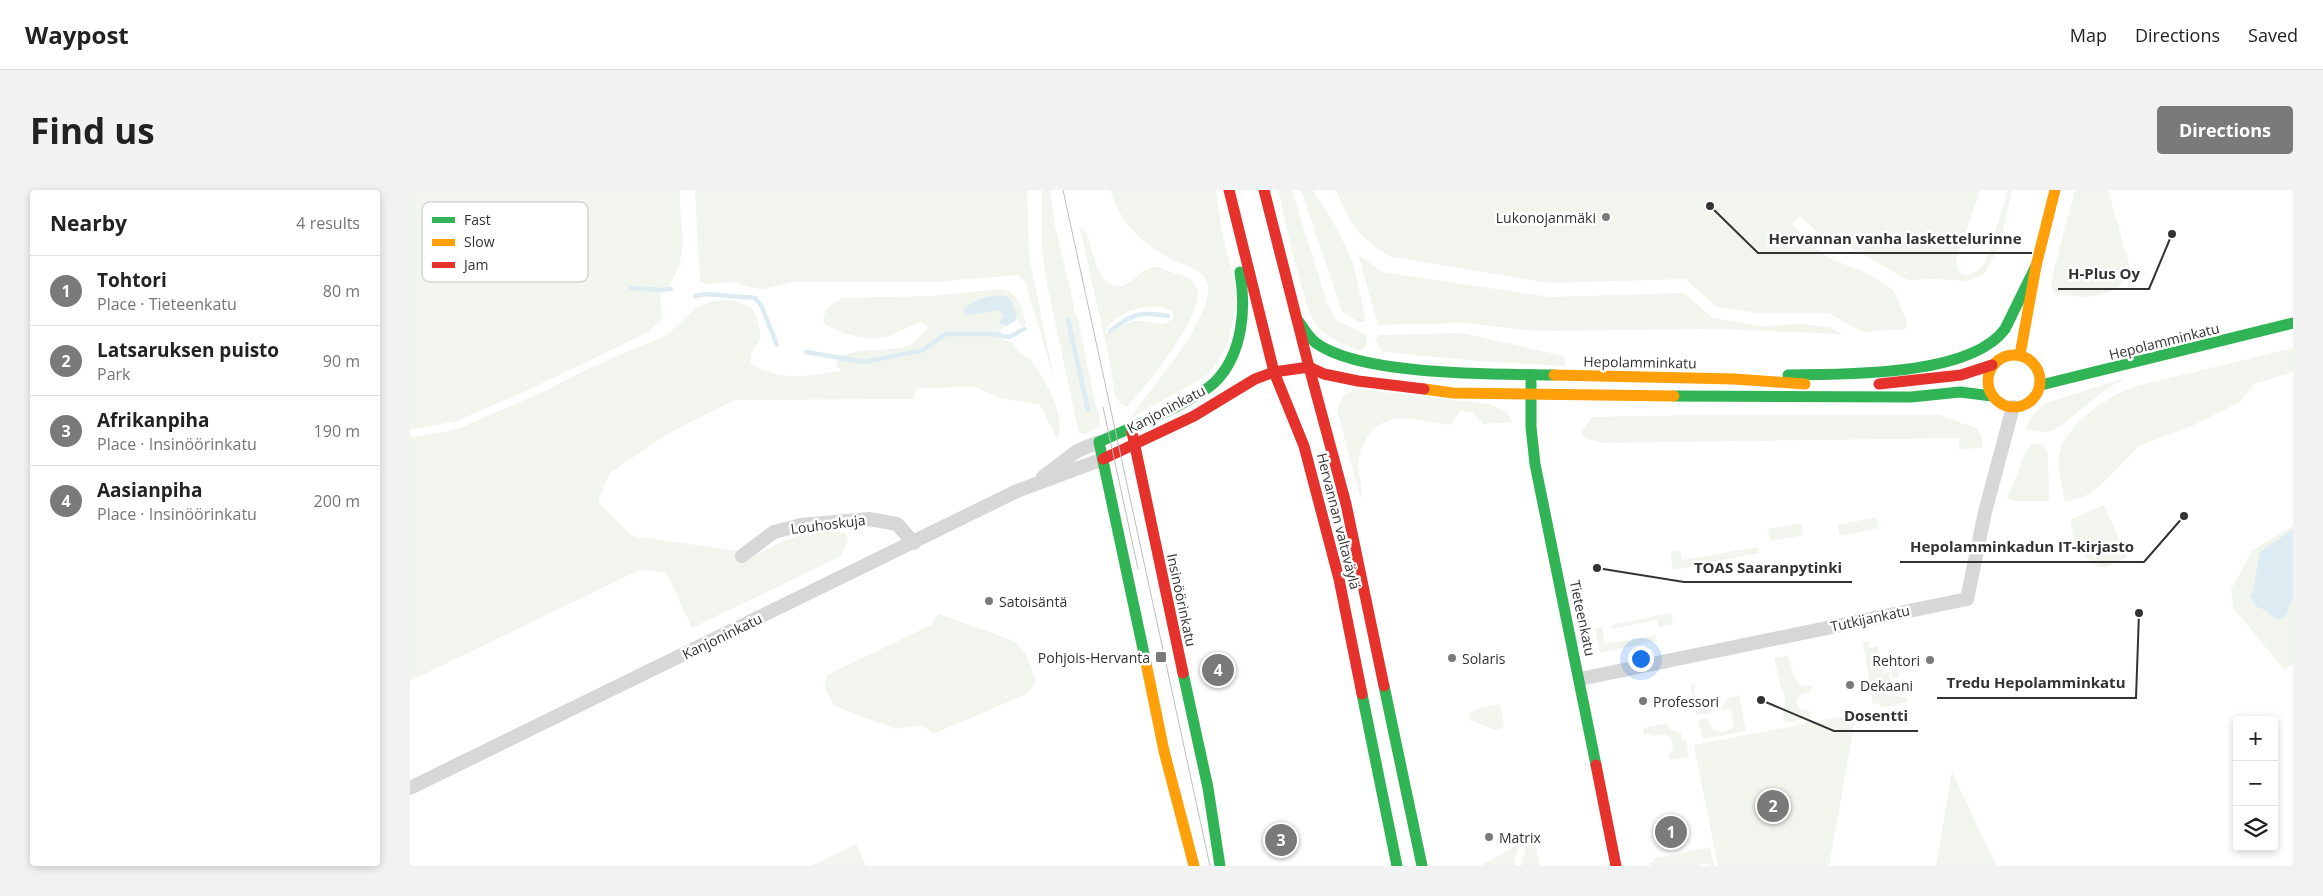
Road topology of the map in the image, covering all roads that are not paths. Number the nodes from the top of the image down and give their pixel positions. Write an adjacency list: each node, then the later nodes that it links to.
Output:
1 (1230, 190): 4 (main road, Hervannan valtaväylä)
2 (1264, 190): 6 (main road, Hervannan valtaväylä)
3 (2055, 190): 5 (main road)
4 (1232, 203): 11 (main road, Hervannan valtaväylä); 18 (main road, Kanjoninkatu)
5 (2036, 266): 8 (main road); 13 (main road)
6 (1298, 322): 10 (main road, Hervannan valtaväylä); 12 (main road, Hepolamminkatu)
7 (2293, 323): 14 (main road, Hepolamminkatu)
8 (2020, 355): 9 (main road); 14 (main road)
9 (1992, 366): 13 (main road, Hepolamminkatu); 16 (main road)
10 (1309, 367): 11 (main road, Kanjoninkatu); 15 (main road); 30 (main road, Hervannan valtaväylä)
11 (1274, 372): 20 (main road, Kanjoninkatu); 29 (main road, Hervannan valtaväylä)
12 (1531, 375): 13 (main road, Hepolamminkatu); 15 (main road, Tieteenkatu)
13 (1734, 379)
14 (2041, 385): 17 (main road)
15 (1532, 395): 16 (main road); 25 (main road, Tieteenkatu)
16 (1992, 396): 17 (main road)
17 (2013, 407): 25 (street, Tutkijankatu)
18 (1131, 428): 19 (main road, Kanjoninkatu); 20 (main road, Insinöörinkatu)
19 (1099, 442): 21 (main road); 22 (street, Kanjoninkatu)
20 (1135, 444): 21 (main road, Kanjoninkatu); 28 (main road, Insinöörinkatu)
21 (1103, 459): 22 (street, Kanjoninkatu); 27 (main road)
22 (1035, 483): 23 (street, Kanjoninkatu)
23 (914, 543): 24 (street, Louhoskuja); 26 (street, Kanjoninkatu)
24 (742, 556)
25 (1580, 679): 31 (main road, Tieteenkatu)
26 (410, 788)
27 (1194, 866)
28 (1220, 866)
29 (1398, 866)
30 (1422, 866)
31 (1616, 866)

